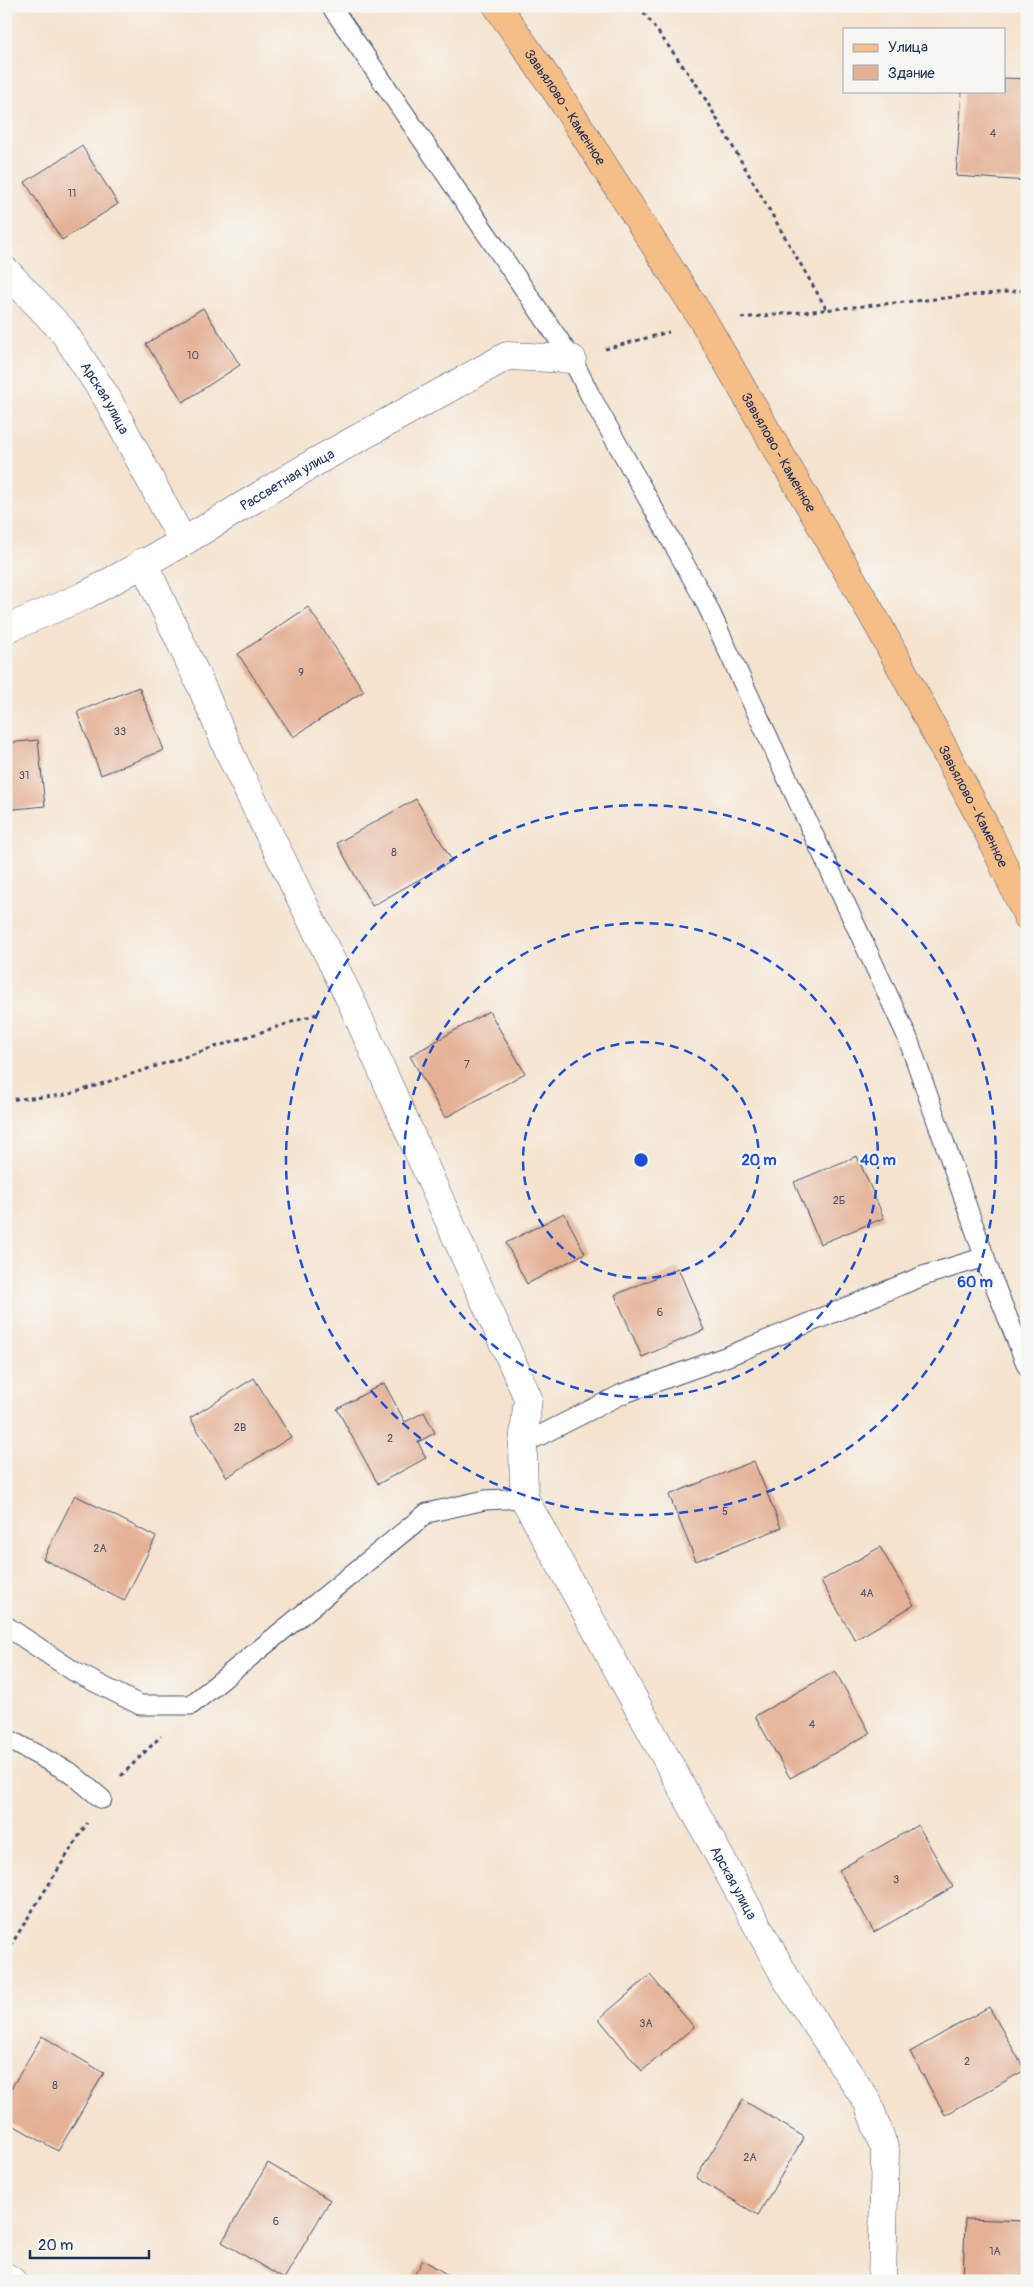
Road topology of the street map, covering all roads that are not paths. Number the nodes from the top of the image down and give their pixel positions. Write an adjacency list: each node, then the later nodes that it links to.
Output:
1 (331, 6): 4 (lane)
2 (497, 6): 8 (main road, Завьялово - Каменное)
3 (6, 271): 5 (street, Арская улица)
4 (572, 359): 5 (street, Рассветная улица); 9 (lane)
5 (183, 542): 6 (street, Рассветная улица)
6 (143, 562): 7 (street, Рассветная улица); 11 (street)
7 (6, 629)
8 (1027, 916)
9 (985, 1257): 10 (lane); 11 (lane)
10 (1027, 1366)
11 (523, 1444): 12 (street)
12 (524, 1498): 13 (lane); 18 (street, Арская улица)
13 (6, 1626)
14 (6, 1738): 15 (lane)
15 (102, 1799)
16 (6, 2277): 17 (street)
17 (12, 2281)
18 (882, 2281)

